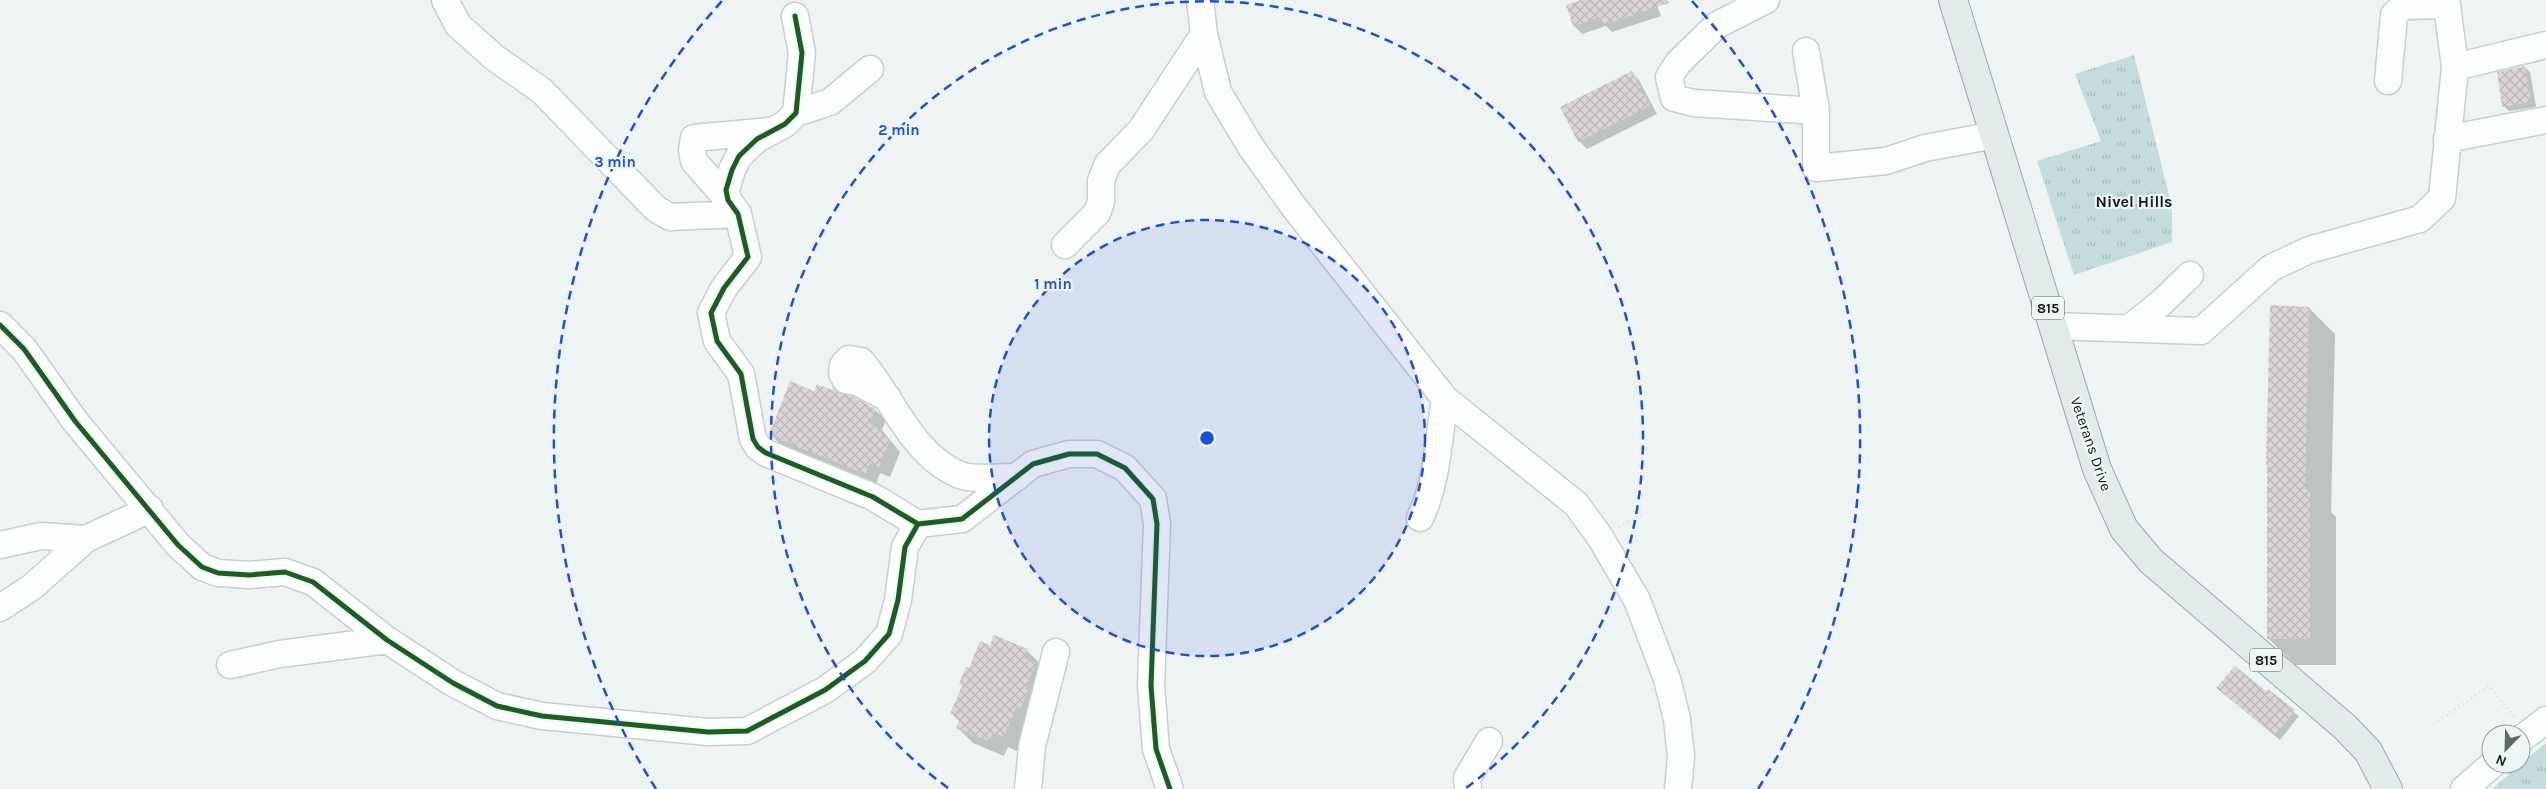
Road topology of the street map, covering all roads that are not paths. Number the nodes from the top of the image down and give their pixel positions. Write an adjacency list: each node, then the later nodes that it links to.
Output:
1 (445, 0): 19 (street)
2 (1200, 0): 7 (street)
3 (1766, 0): 13 (street)
4 (1953, 0): 17 (main road, Veterans Drive / 815)
5 (2446, 3): 10 (street); 12 (street)
6 (795, 16): 14 (street)
7 (1204, 34): 20 (street); 26 (street)
8 (2546, 45): 10 (street)
9 (1806, 50): 13 (street)
10 (2454, 67): 18 (street)
11 (870, 69): 14 (street)
12 (2388, 81)
13 (1816, 111): 17 (street)
14 (796, 112): 16 (street)
15 (2546, 120): 18 (street)
16 (772, 131): 19 (street); 19 (street)
17 (1996, 135): 23 (main road, Veterans Drive / 815)
18 (2447, 139): 24 (street)
19 (733, 207): 30 (street)
20 (1065, 245)
21 (2190, 275): 24 (street)
22 (0, 325): 28 (street)
23 (2053, 326): 24 (street); 43 (main road, Veterans Drive / 815)
24 (2131, 327)
25 (861, 375): 27 (street)
26 (1445, 399): 29 (street); 42 (street)
27 (1017, 477): 30 (street); 40 (street)
28 (150, 508): 31 (street); 34 (street)
29 (1420, 518)
30 (918, 524): 34 (street)
31 (86, 539): 32 (street); 33 (street)
32 (0, 545)
33 (0, 608)
34 (388, 640): 36 (street)
35 (1056, 652): 39 (street)
36 (230, 665)
37 (1489, 741): 41 (street)
38 (2481, 774): 44 (street)
39 (1028, 789)
40 (1170, 789)
41 (1468, 789)
42 (1678, 789)
43 (2388, 789)
44 (2464, 789)

